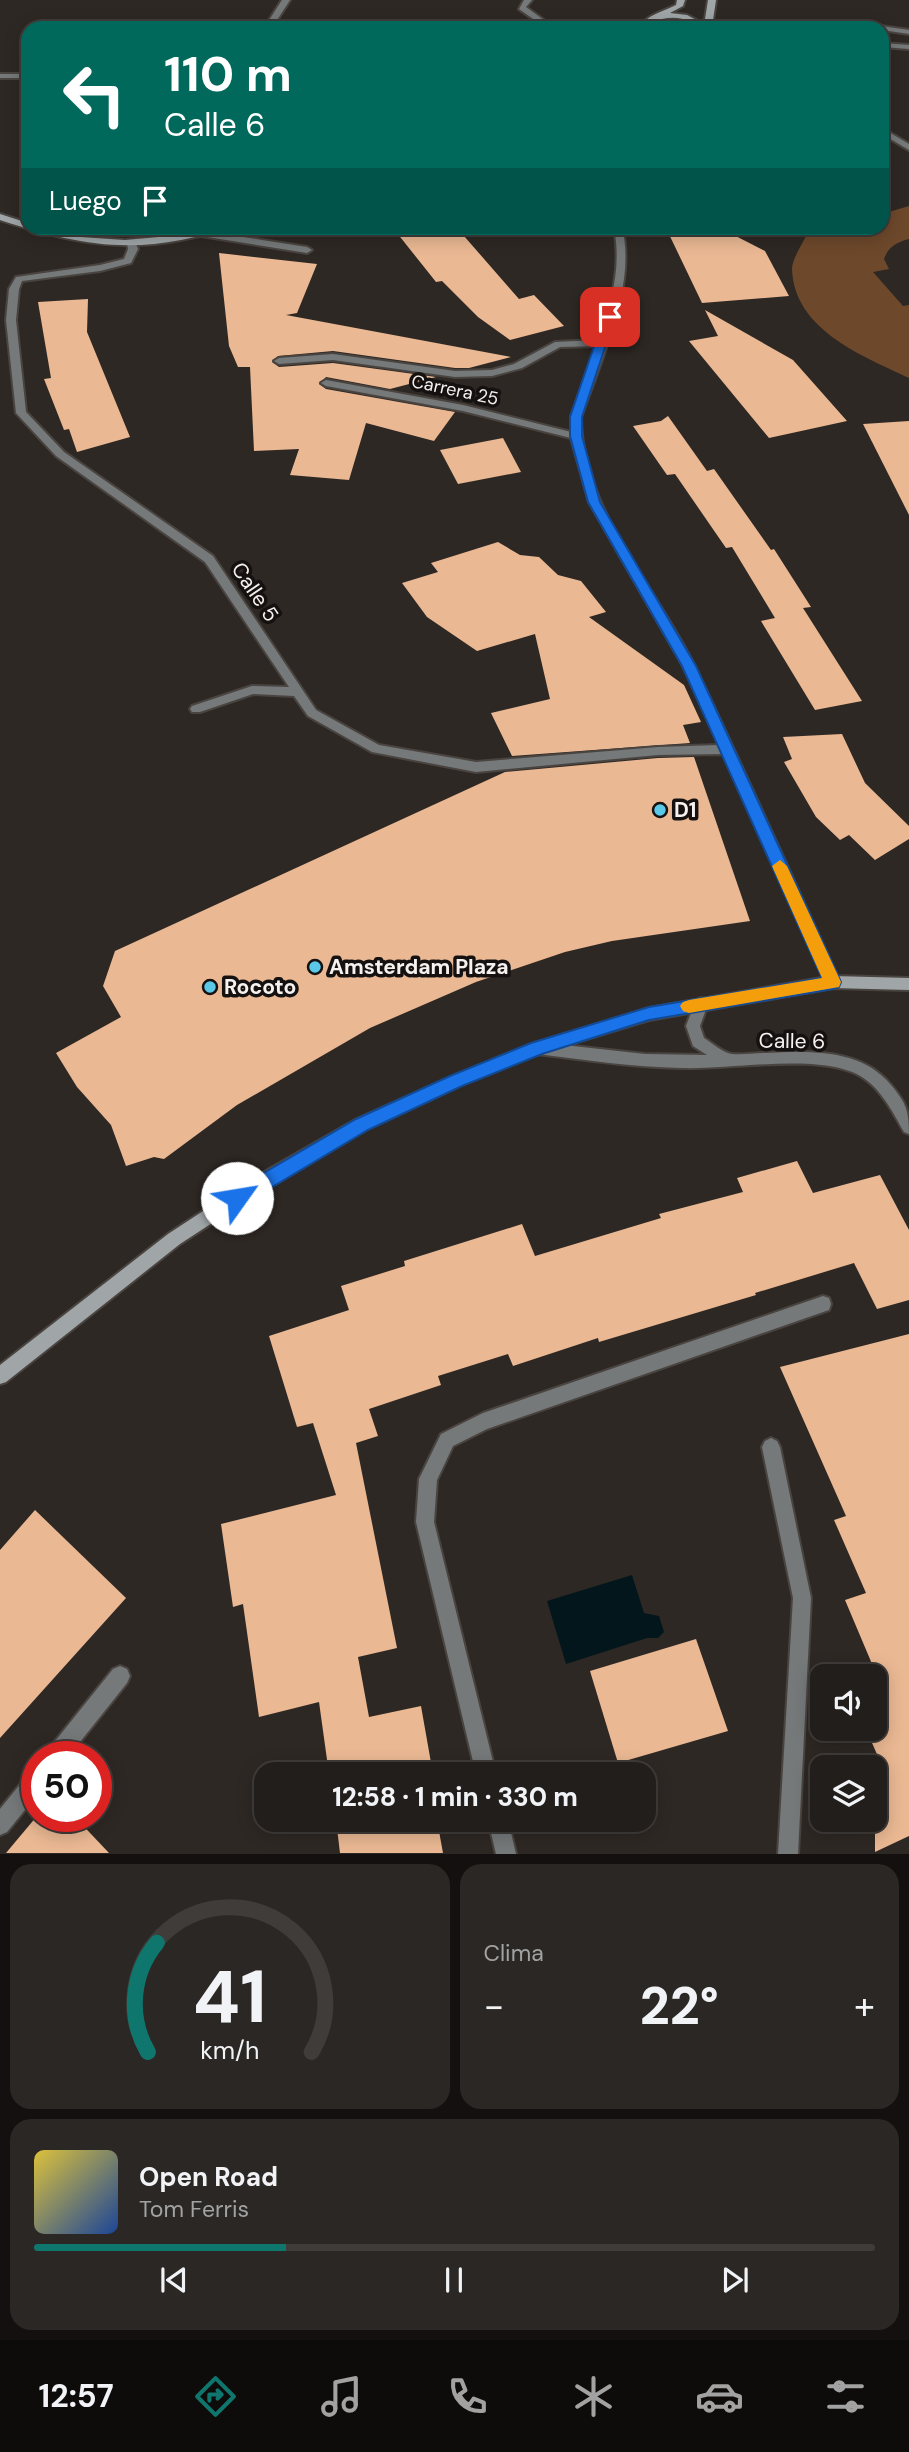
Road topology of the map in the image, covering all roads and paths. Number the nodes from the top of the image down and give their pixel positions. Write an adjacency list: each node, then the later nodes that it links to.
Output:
1 (286, 0): 6 (street)
2 (528, 0): 7 (street)
3 (681, 0): 5 (street)
4 (712, 0): 11 (street)
5 (652, 18): 8 (street); 9 (street); 10 (street)
6 (272, 21)
7 (541, 21)
8 (645, 21)
9 (649, 21)
10 (691, 21)
11 (708, 21)
12 (889, 29): 13 (street)
13 (909, 32)
14 (905, 46): 15 (street)
15 (909, 53)
16 (0, 76): 17 (street)
17 (21, 76)
18 (889, 135): 19 (street)
19 (909, 148)
20 (0, 217): 21 (street)
21 (21, 224)
22 (55, 235): 28 (street)
23 (61, 235): 24 (street)
24 (174, 235)
25 (185, 235): 28 (street)
26 (211, 235): 29 (street)
27 (620, 235): 30 (street)
28 (132, 243): 34 (street, Calle 5)
29 (307, 250)
30 (600, 343): 31 (street); 33 (street)
31 (279, 361)
32 (326, 383): 33 (street, Carrera 25)
33 (576, 436): 36 (street)
34 (299, 692): 35 (street); 36 (street, Calle 5)
35 (196, 709)
36 (726, 749): 37 (street)
37 (833, 982): 38 (street); 39 (street)
38 (909, 984)
39 (701, 1004): 40 (street); 41 (street, Calle 6)
40 (537, 1048): 41 (street, Calle 6); 44 (street)
41 (729, 1062): 42 (street, Calle 6)
42 (909, 1127)
43 (823, 1304): 48 (street)
44 (0, 1377)
45 (771, 1447): 53 (street)
46 (120, 1676): 47 (street)
47 (68, 1741)
48 (483, 1762)
49 (21, 1799): 50 (street)
50 (0, 1825)
51 (501, 1832): 52 (street)
52 (506, 1853)
53 (788, 1853)

